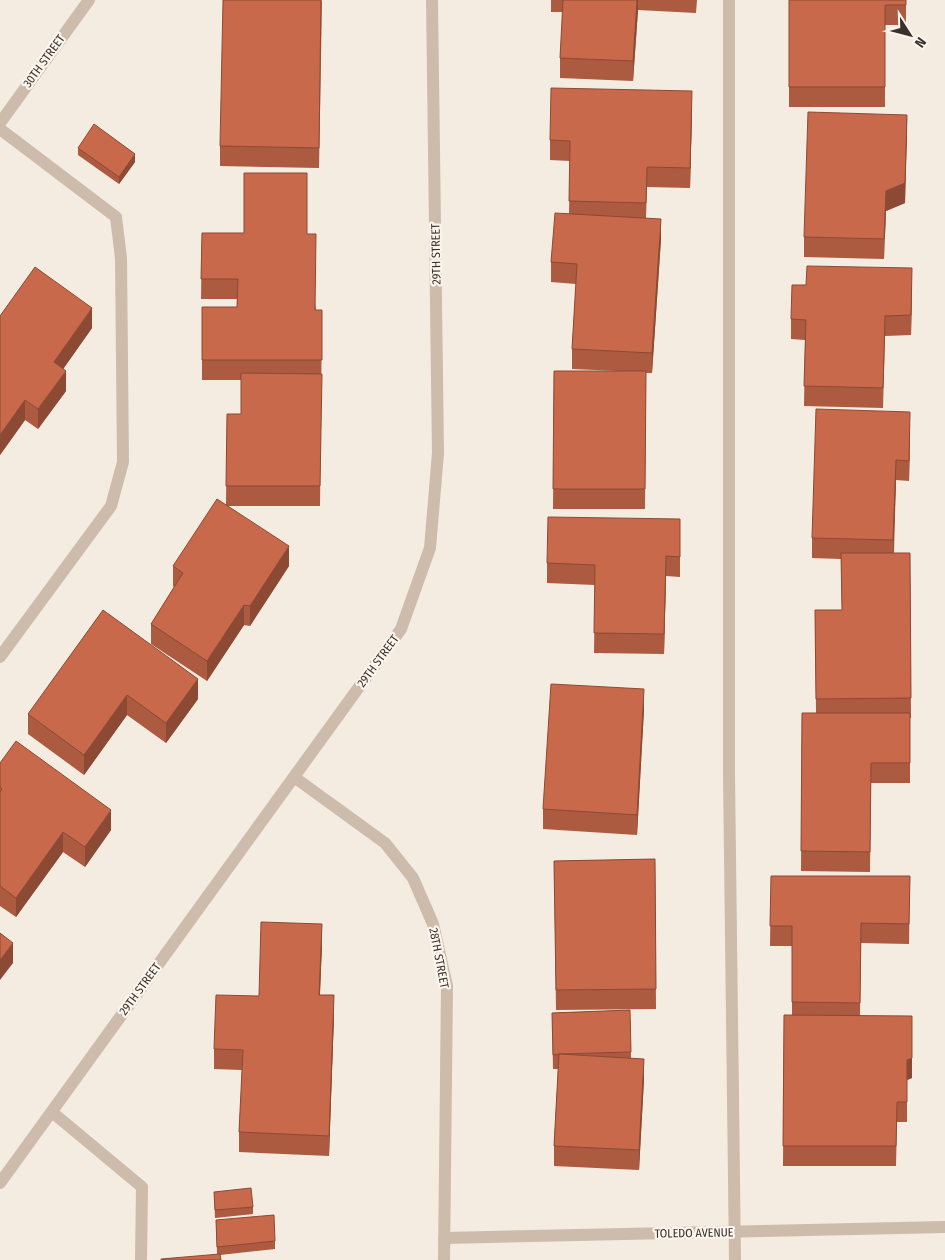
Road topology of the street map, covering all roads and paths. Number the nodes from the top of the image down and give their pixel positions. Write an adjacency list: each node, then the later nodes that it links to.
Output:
1 (88, 0): 4 (street, 30TH STREET)
2 (432, 0): 7 (street, 29TH STREET)
3 (729, 0): 11 (street)
4 (0, 123)
5 (0, 129): 6 (street)
6 (0, 657)
7 (294, 777): 8 (street, 29TH STREET); 12 (street, 28TH STREET)
8 (52, 1112): 9 (street, 29TH STREET); 13 (street)
9 (0, 1183)
10 (945, 1227): 11 (street, TOLEDO AVENUE)
11 (735, 1232): 12 (street, TOLEDO AVENUE); 15 (street)
12 (444, 1238): 14 (street, 28TH STREET)
13 (141, 1260)
14 (444, 1260)
15 (735, 1260)

